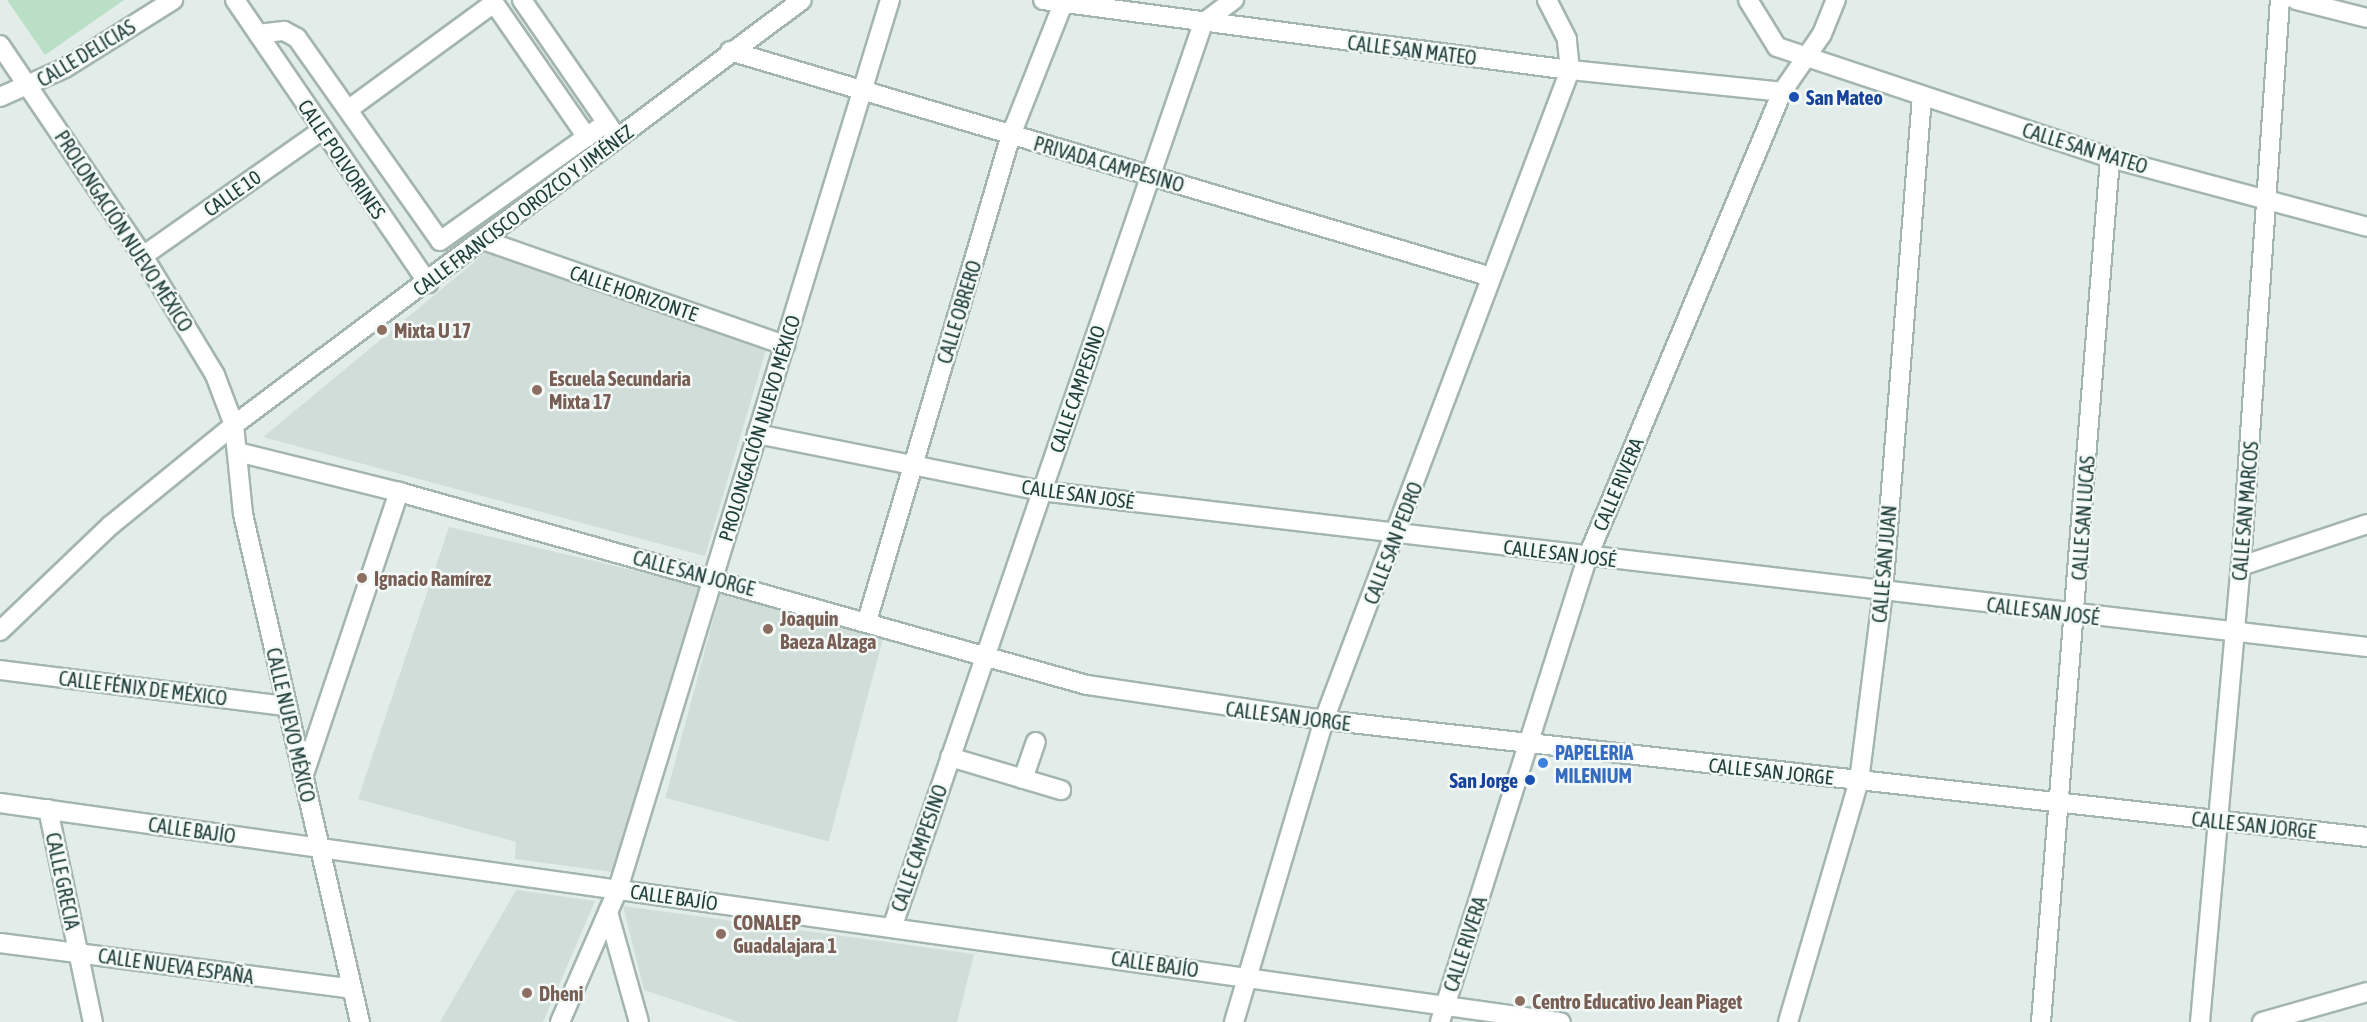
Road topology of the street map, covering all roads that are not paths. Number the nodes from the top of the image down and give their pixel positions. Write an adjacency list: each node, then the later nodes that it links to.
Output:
1 (173, 0): 22 (street, CALLE DELICIAS)
2 (235, 0): 17 (street, CALLE POLVORINES)
3 (522, 0): 28 (street)
4 (890, 0): 23 (street, PROLONGACIÓN NUEVO MÉXICO)
5 (1043, 0): 14 (street, CALLE SAN MATEO)
6 (1234, 0): 16 (street)
7 (1547, 0): 21 (street)
8 (1748, 0): 20 (street, CALLE SAN MATEO)
9 (1836, 0): 20 (street, CALLE RIVERA)
10 (2280, 0): 35 (street, CALLE SAN MARCOS)
11 (2296, 0): 15 (street)
12 (493, 1): 27 (street); 31 (street)
13 (797, 2): 19 (street, CALLE FRANCISCO OROZCO Y JIMÉNEZ)
14 (1062, 6): 16 (street, CALLE SAN MATEO); 30 (street, CALLE OBRERO)
15 (2367, 18)
16 (1203, 23): 21 (street, CALLE SAN MATEO); 34 (street, CALLE CAMPESINO)
17 (258, 34): 27 (street, CALLE POLVORINES); 29 (street, CALLE POLVORINES)
18 (0, 45): 22 (street, PROLONGACIÓN NUEVO MÉXICO)
19 (730, 51): 23 (street, PRIVADA CAMPESINO); 32 (street, CALLE FRANCISCO OROZCO Y JIMÉNEZ)
20 (1806, 57): 24 (street, CALLE RIVERA); 25 (street, CALLE SAN MATEO)
21 (1570, 70): 24 (street, CALLE SAN MATEO); 39 (street, CALLE SAN PEDRO)
22 (29, 87): 26 (street, CALLE DELICIAS); 38 (street, PROLONGACIÓN NUEVO MÉXICO)
23 (862, 90): 30 (street, PRIVADA CAMPESINO); 41 (street, PROLONGACIÓN NUEVO MÉXICO)
24 (1782, 92): 50 (street, CALLE RIVERA)
25 (1922, 96): 33 (street, CALLE SAN MATEO); 53 (street, CALLE SAN JUAN)
26 (0, 97)
27 (349, 109): 31 (street, CALLE POLVORINES)
28 (606, 123): 31 (street); 32 (street)
29 (322, 130): 38 (street, CALLE 10); 40 (street, CALLE POLVORINES)
30 (1011, 135): 34 (street, PRIVADA CAMPESINO); 45 (street, CALLE OBRERO)
31 (587, 138)
32 (617, 138): 37 (street, CALLE FRANCISCO OROZCO Y JIMÉNEZ)
33 (2110, 158): 35 (street, CALLE SAN MATEO); 54 (street, CALLE SAN LUCAS)
34 (1151, 176): 39 (street, PRIVADA CAMPESINO); 46 (street, CALLE CAMPESINO)
35 (2270, 202): 36 (street, CALLE SAN MATEO); 51 (street, CALLE SAN MARCOS)
36 (2367, 227)
37 (483, 240): 40 (street, CALLE FRANCISCO OROZCO Y JIMÉNEZ); 41 (street, CALLE HORIZONTE)
38 (143, 256): 42 (street, PROLONGACIÓN NUEVO MÉXICO)
39 (1488, 276): 49 (street, CALLE SAN PEDRO)
40 (428, 283): 42 (street, CALLE FRANCISCO OROZCO Y JIMÉNEZ)
41 (784, 345): 43 (street, PROLONGACIÓN NUEVO MÉXICO)
42 (234, 425): 44 (street, CALLE NUEVO MÉXICO); 56 (street, CALLE FRANCISCO OROZCO Y JIMÉNEZ)
43 (757, 435): 45 (street, CALLE SAN JOSÉ); 52 (street, PROLONGACIÓN NUEVO MÉXICO)
44 (237, 452): 47 (street, CALLE SAN JORGE); 61 (street, CALLE NUEVO MÉXICO)
45 (914, 464): 46 (street, CALLE SAN JOSÉ); 55 (street, CALLE OBRERO)
46 (1041, 491): 49 (street, CALLE SAN JOSÉ); 59 (street, CALLE CAMPESINO)
47 (399, 492): 52 (street, CALLE SAN JORGE); 66 (street)
48 (2367, 524): 51 (street)
49 (1398, 533): 50 (street, CALLE SAN JOSÉ); 62 (street, CALLE SAN PEDRO)
50 (1588, 556): 53 (street, CALLE SAN JOSÉ); 64 (street, CALLE RIVERA)
51 (2241, 566): 57 (street, CALLE SAN MARCOS)
52 (713, 579): 55 (street, CALLE SAN JORGE); 76 (street, PROLONGACIÓN NUEVO MÉXICO)
53 (1882, 592): 54 (street, CALLE SAN JOSÉ); 68 (street, CALLE SAN JUAN)
54 (2076, 614): 57 (street, CALLE SAN JOSÉ); 71 (street, CALLE SAN LUCAS)
55 (867, 621): 59 (street, CALLE SAN JORGE)
56 (0, 631)
57 (2236, 634): 58 (street, CALLE SAN JOSÉ); 73 (street, CALLE SAN MARCOS)
58 (2367, 647)
59 (985, 655): 62 (street, CALLE SAN JORGE); 65 (street, CALLE CAMPESINO)
60 (0, 670): 61 (street, CALLE FÉNIX DE MÉXICO)
61 (286, 706): 66 (street, CALLE NUEVO MÉXICO)
62 (1323, 720): 64 (street, CALLE SAN JORGE); 81 (street, CALLE SAN PEDRO)
63 (1036, 742): 67 (street)
64 (1531, 745): 68 (street, CALLE SAN JORGE); 84 (street, CALLE RIVERA)
65 (950, 757): 67 (street); 78 (street, CALLE CAMPESINO)
66 (303, 777): 75 (street, CALLE NUEVO MÉXICO)
67 (1023, 778): 69 (street)
68 (1859, 781): 71 (street, CALLE SAN JORGE); 91 (street, CALLE SAN JUAN)
69 (1061, 790)
70 (0, 803): 72 (street, CALLE BAJÍO)
71 (2061, 803): 73 (street, CALLE SAN JORGE); 92 (street, CALLE SAN LUCAS)
72 (48, 810): 75 (street, CALLE BAJÍO); 80 (street, CALLE GRECIA)
73 (2218, 821): 74 (street, CALLE SAN JORGE); 93 (street, CALLE SAN MARCOS)
74 (2367, 837)
75 (319, 848): 76 (street, CALLE BAJÍO); 82 (street, CALLE NUEVO MÉXICO)
76 (618, 889): 77 (street, PROLONGACIÓN NUEVO MÉXICO); 78 (street, CALLE BAJÍO)
77 (608, 912): 87 (street, PROLONGACIÓN NUEVO MÉXICO); 88 (street)
78 (892, 928): 81 (street, CALLE BAJÍO)
79 (0, 944): 80 (street, CALLE NUEVA ESPAÑA)
80 (78, 953): 82 (street, CALLE NUEVA ESPAÑA); 85 (street, CALLE GRECIA)
81 (1250, 978): 84 (street, CALLE BAJÍO); 89 (street, CALLE SAN PEDRO)
82 (352, 989): 86 (street, CALLE NUEVO MÉXICO)
83 (2367, 992): 94 (street)
84 (1442, 1014): 90 (street, CALLE BAJÍO)
85 (93, 1022)
86 (360, 1022)
87 (560, 1022)
88 (639, 1022)
89 (1234, 1022)
90 (1561, 1022)
91 (1788, 1022)
92 (2041, 1022)
93 (2200, 1022)
94 (2262, 1022)

